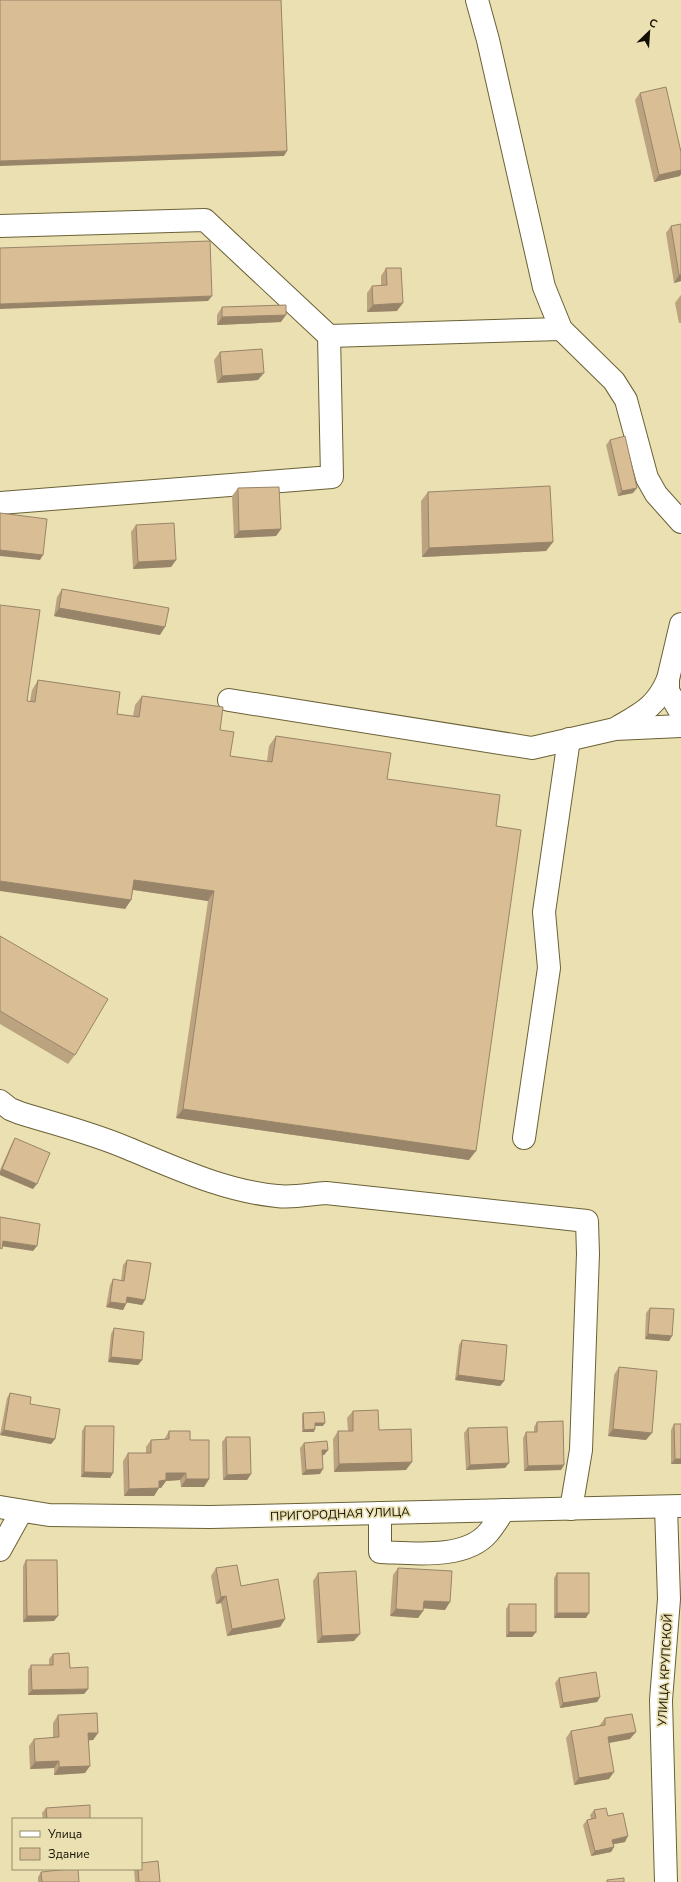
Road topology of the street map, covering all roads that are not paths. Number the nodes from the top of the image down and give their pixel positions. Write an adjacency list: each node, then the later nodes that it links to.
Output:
1 (477, 0): 3 (street)
2 (0, 226): 4 (street)
3 (561, 329): 4 (street); 6 (street)
4 (329, 336): 5 (street)
5 (0, 503)
6 (681, 522)
7 (681, 624): 8 (street)
8 (668, 679): 10 (street); 11 (street)
9 (229, 700): 13 (street)
10 (647, 710): 11 (street); 12 (street)
11 (680, 715): 12 (street)
12 (615, 729): 13 (street)
13 (570, 739): 15 (street)
14 (0, 1101): 18 (street)
15 (524, 1138)
16 (674, 1506): 18 (street, ПРИГОРОДНАЯ УЛИЦА); 23 (street, УЛИЦА КРУПСКОЙ)
17 (0, 1507): 20 (street, ПРИГОРОДНАЯ УЛИЦА)
18 (571, 1509): 19 (street, ПРИГОРОДНАЯ УЛИЦА)
19 (504, 1510): 21 (street, ПРИГОРОДНАЯ УЛИЦА); 21 (street)
20 (21, 1512): 21 (street, ПРИГОРОДНАЯ УЛИЦА); 22 (street)
21 (380, 1513)
22 (0, 1550)
23 (666, 1882)

